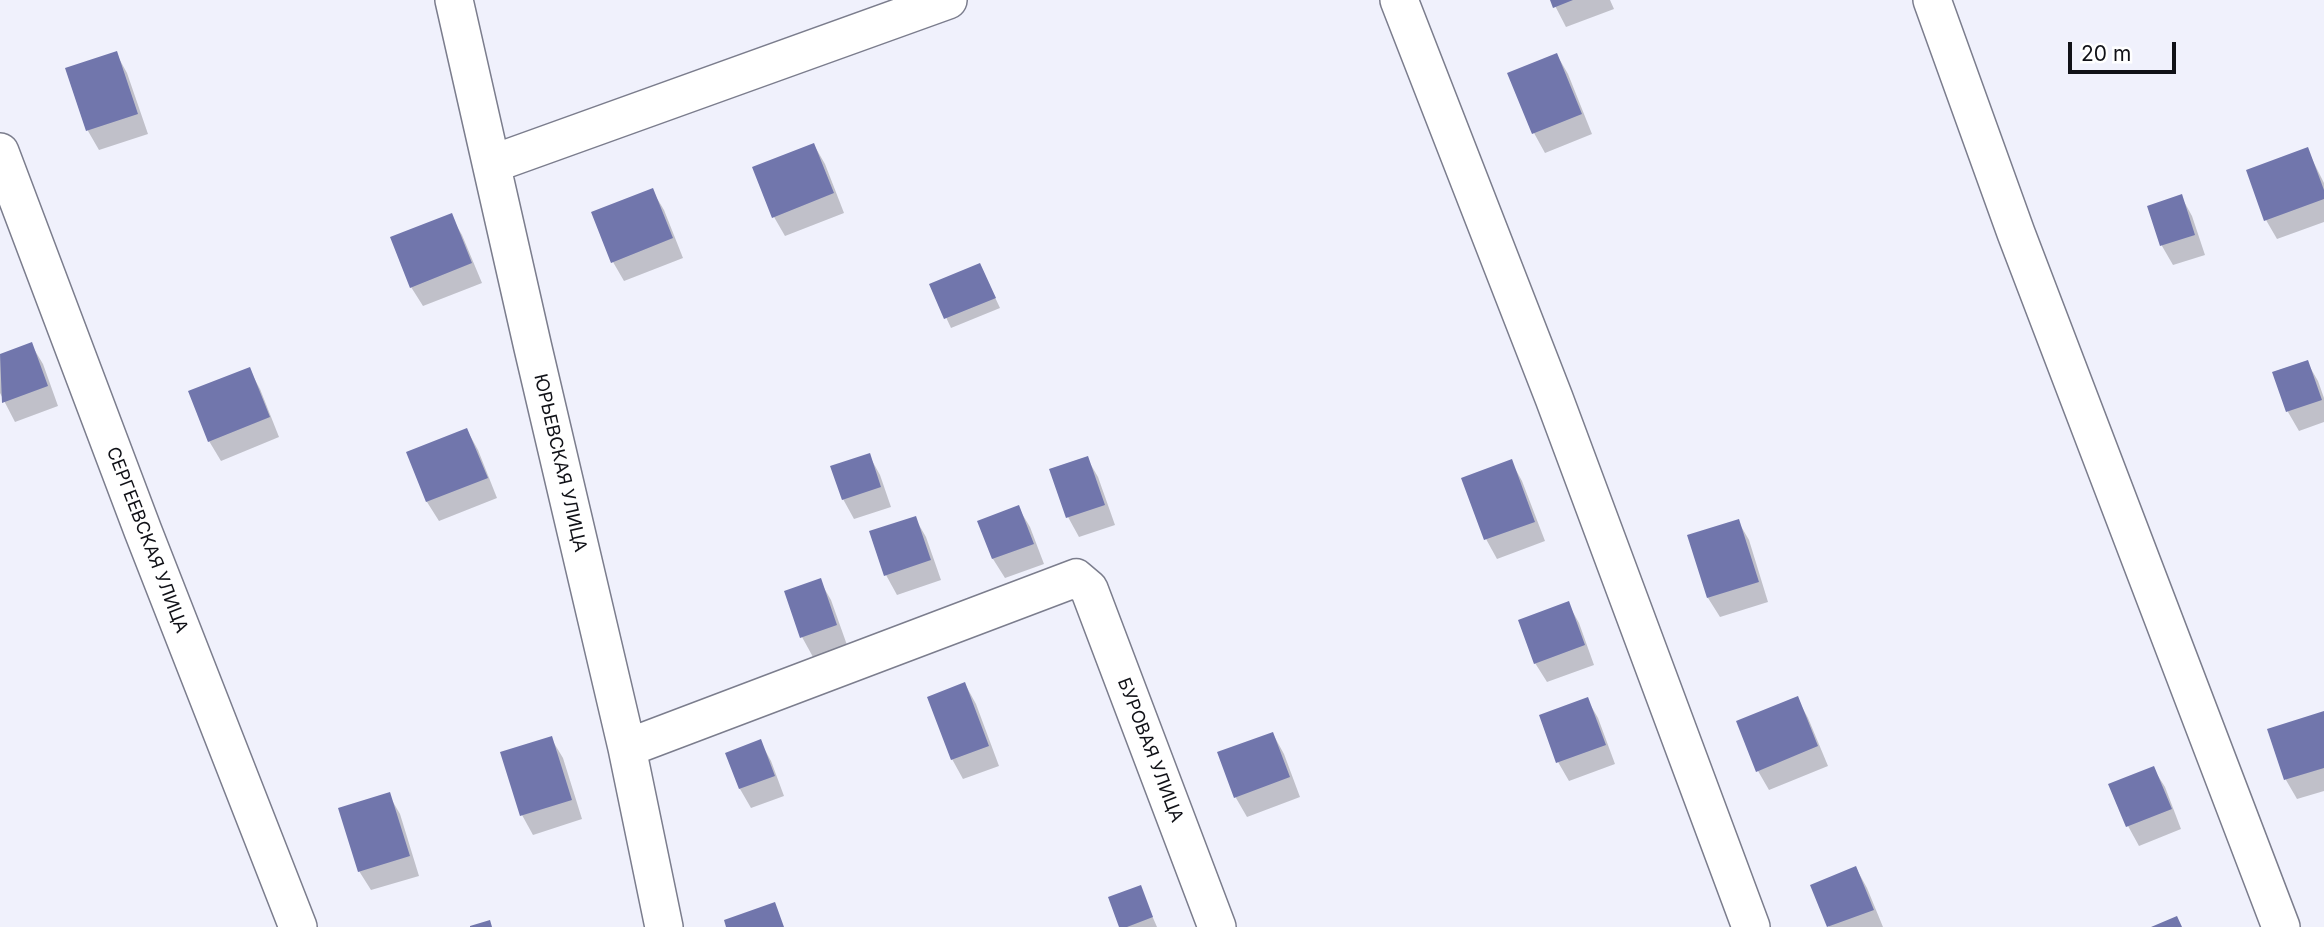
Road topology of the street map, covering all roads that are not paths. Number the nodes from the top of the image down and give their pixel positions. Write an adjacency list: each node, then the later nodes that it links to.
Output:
1 (454, 0): 6 (street, ЮРЬЕВСКАЯ УЛИЦА)
2 (948, 0): 6 (street)
3 (1399, 0): 11 (street)
4 (1933, 0): 12 (street)
5 (0, 152): 8 (street, СЕРГЕЕВСКАЯ УЛИЦА)
6 (492, 164): 7 (street, ЮРЬЕВСКАЯ УЛИЦА)
7 (627, 748): 9 (street, ЮРЬЕВСКАЯ УЛИЦА); 10 (street, БУРОВАЯ УЛИЦА)
8 (298, 927)
9 (664, 927)
10 (1217, 927)
11 (1751, 927)
12 (2281, 927)

